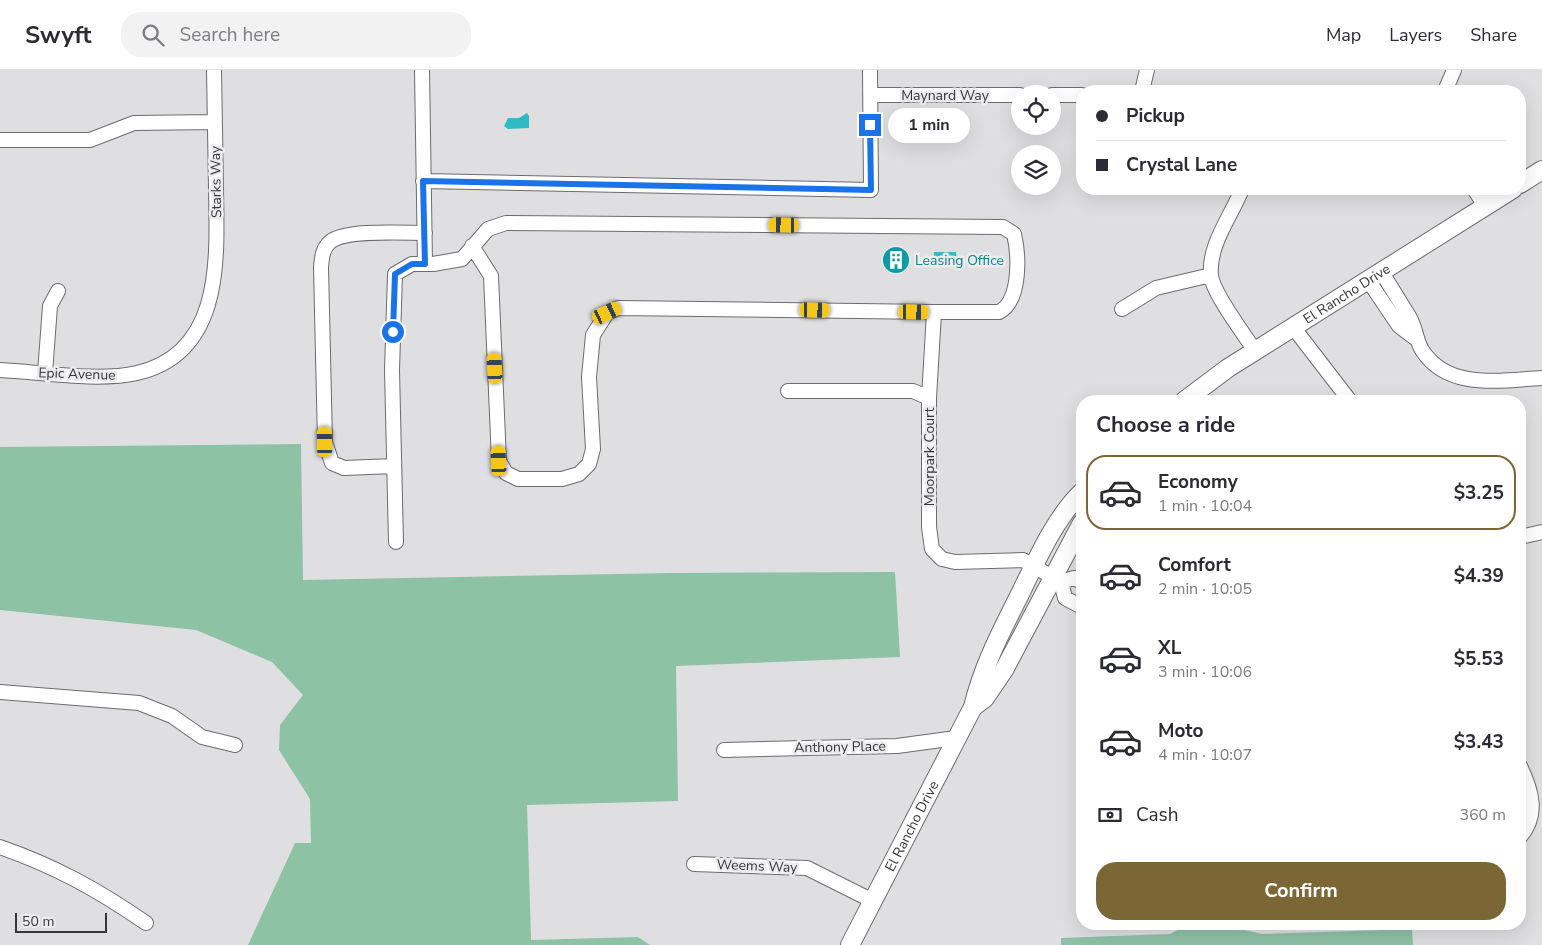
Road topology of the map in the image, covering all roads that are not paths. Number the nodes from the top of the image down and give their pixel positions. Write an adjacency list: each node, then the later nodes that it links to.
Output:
1 (214, 70): 12 (street, Starks Way)
2 (422, 70): 16 (street)
3 (870, 70): 8 (street)
4 (1147, 70): 6 (street)
5 (1454, 70): 7 (street)
6 (1143, 85)
7 (1448, 85)
8 (870, 95): 9 (street, Maynard Way); 16 (street)
9 (1011, 95)
10 (1061, 95): 11 (street)
11 (1076, 95)
12 (215, 122): 13 (street); 22 (street, Starks Way)
13 (0, 140)
14 (1542, 170): 15 (main road)
15 (1526, 180)
16 (423, 181): 21 (street)
17 (1239, 195): 25 (street)
18 (1478, 195): 20 (street)
19 (1502, 195): 20 (main road, El Rancho Drive)
20 (1485, 206): 26 (main road, El Rancho Drive)
21 (425, 233): 24 (street); 39 (street)
22 (216, 243): 33 (street, Epic Avenue)
23 (472, 246): 24 (street); 29 (street); 29 (street)
24 (425, 264): 39 (street)
25 (1211, 275): 28 (street); 31 (street)
26 (1375, 275): 30 (main road, El Rancho Drive); 34 (street)
27 (58, 291): 33 (street)
28 (1122, 310)
29 (934, 312): 38 (street)
30 (1294, 327): 31 (main road, El Rancho Drive); 37 (street)
31 (1255, 351): 36 (main road, El Rancho Drive)
32 (0, 370): 33 (street, Epic Avenue)
33 (45, 373)
34 (1542, 378)
35 (788, 391): 38 (street, Moorpark Court)
36 (1193, 395)
37 (1345, 395)
38 (929, 398): 45 (street, Moorpark Court)
39 (394, 466): 44 (street)
40 (1076, 500): 45 (main road, El Rancho Drive)
41 (1542, 532): 42 (street)
42 (1526, 536)
43 (1076, 537): 47 (main road, El Rancho Drive)
44 (396, 542)
45 (1034, 566): 47 (street, Moorpark Court); 50 (main road, El Rancho Drive)
46 (1076, 579): 47 (street)
47 (1057, 580): 48 (street); 50 (main road, El Rancho Drive)
48 (1076, 604)
49 (0, 692): 52 (street)
50 (972, 707): 51 (main road, El Rancho Drive)
51 (956, 738): 53 (street, Anthony Place); 58 (main road, El Rancho Drive)
52 (235, 745)
53 (724, 750)
54 (1526, 778): 55 (street)
55 (1526, 829)
56 (0, 847): 59 (street)
57 (694, 864): 58 (street, Weems Way)
58 (873, 901): 60 (main road, El Rancho Drive)
59 (146, 923)
60 (850, 945)

